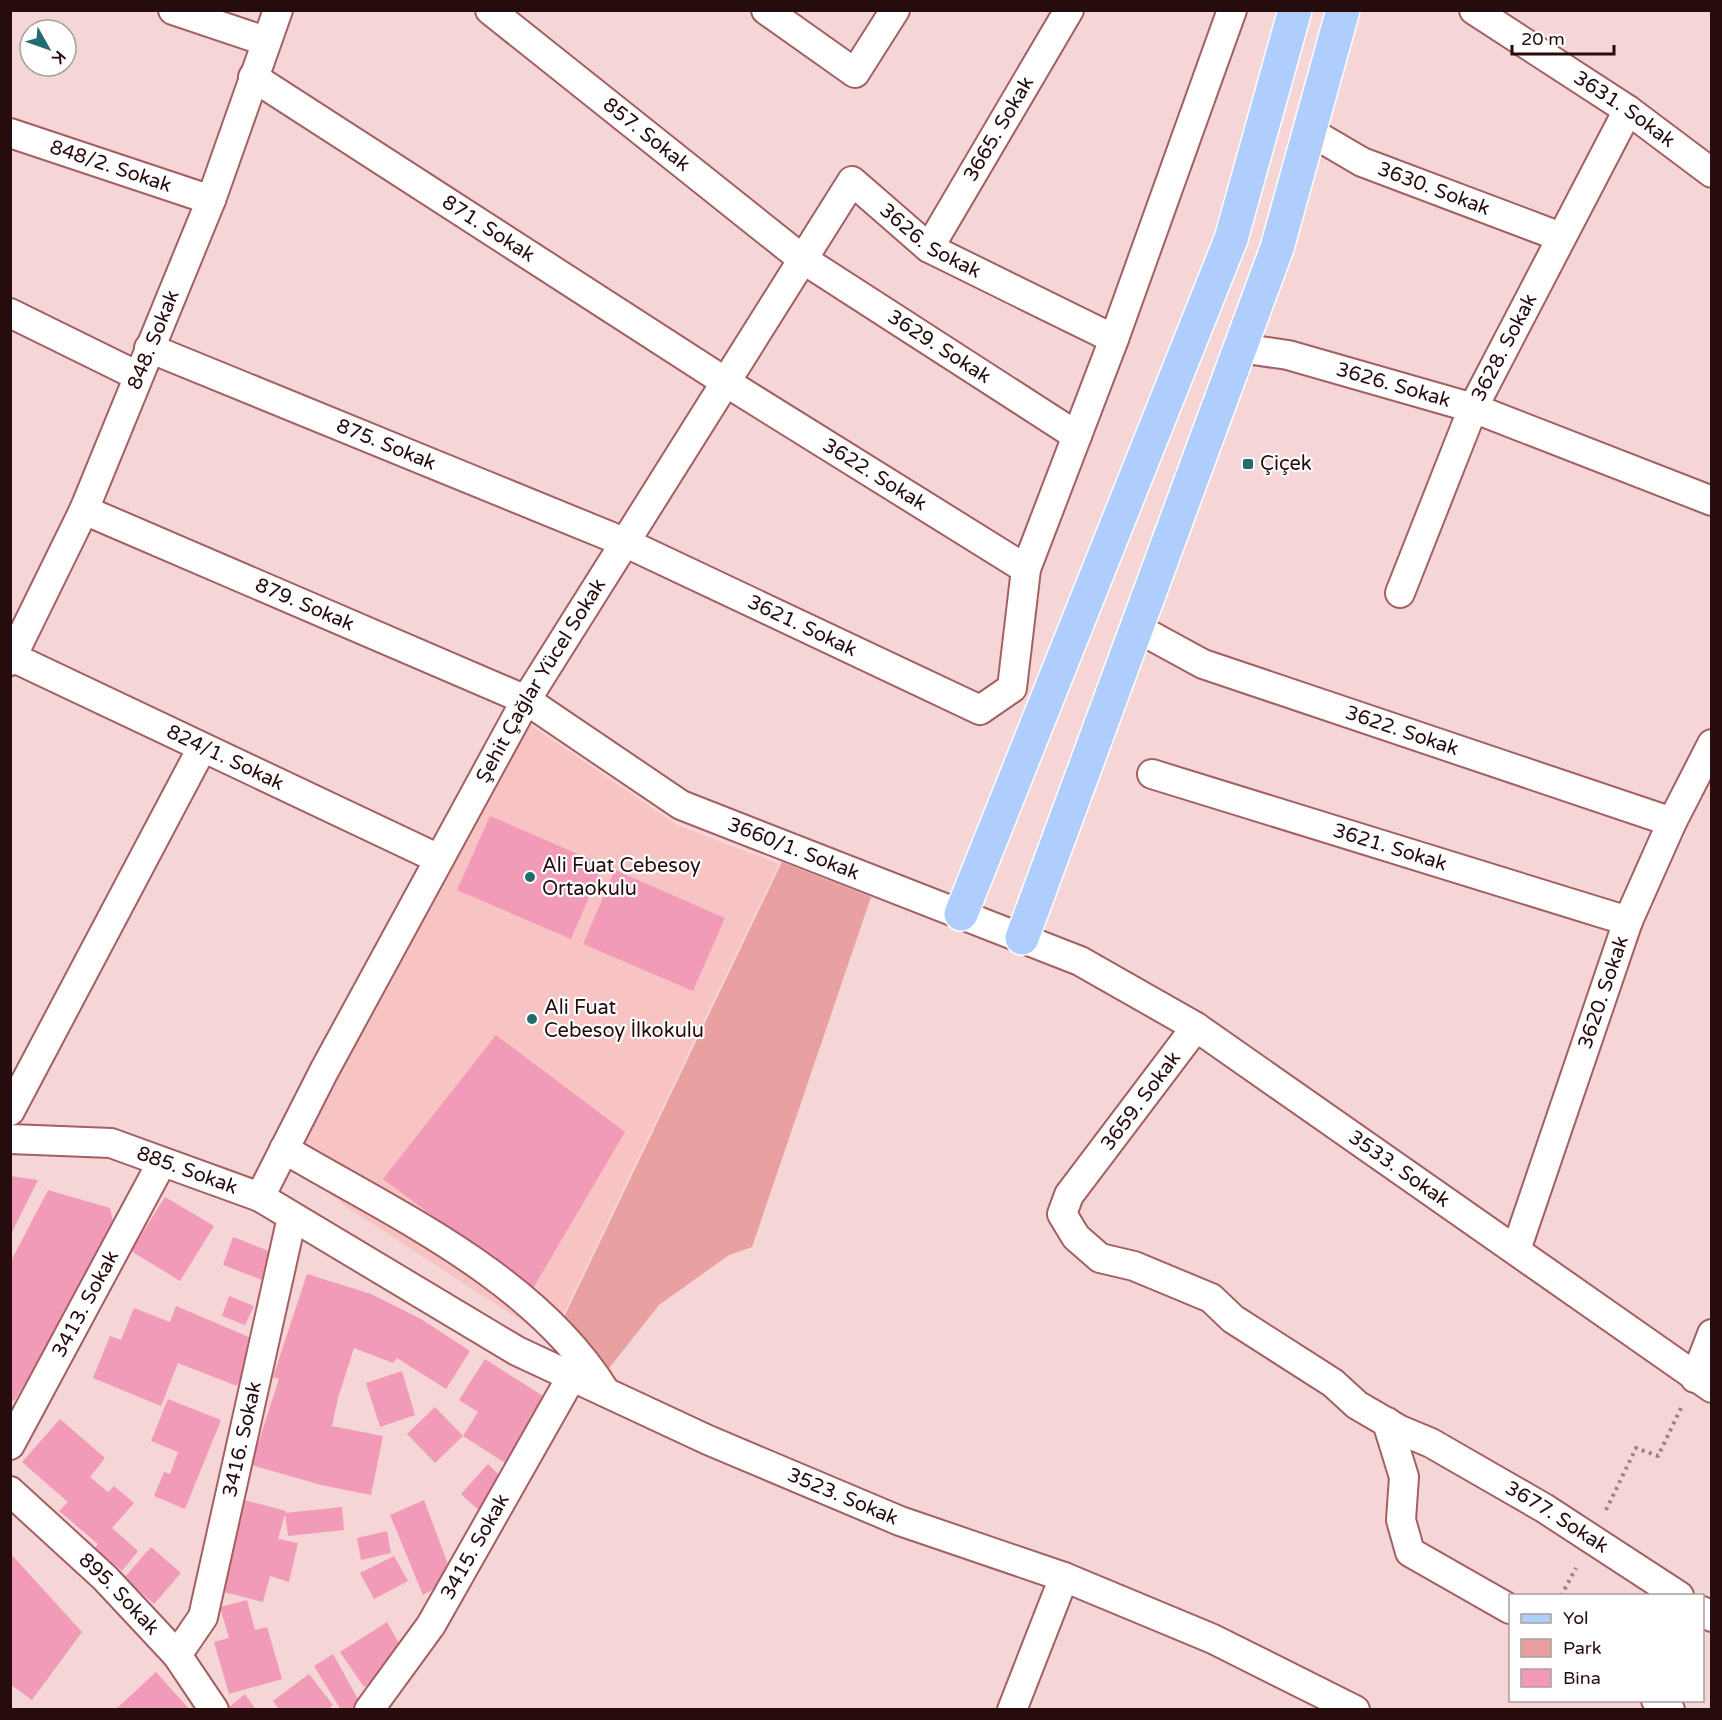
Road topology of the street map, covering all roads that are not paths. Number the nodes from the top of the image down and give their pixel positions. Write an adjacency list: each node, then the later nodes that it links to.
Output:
1 (173, 10): 11 (street)
2 (278, 10): 11 (street, 848. Sokak)
3 (490, 10): 21 (street, 857. Sokak)
4 (766, 10): 5 (street)
5 (895, 10)
6 (1068, 10): 20 (street, 3665. Sokak)
7 (1232, 10): 23 (street)
8 (1295, 10): 43 (main road)
9 (1343, 10): 14 (main road)
10 (1474, 10): 13 (street, 3631. Sokak)
11 (266, 41): 12 (street, 848. Sokak)
12 (253, 77): 18 (street, 848. Sokak); 27 (street, 871. Sokak)
13 (1628, 110): 16 (street, 3631. Sokak); 19 (street, 3628. Sokak)
14 (1309, 131): 19 (street, 3630. Sokak); 25 (main road)
15 (10, 133): 18 (street, 848/2. Sokak)
16 (1712, 174)
17 (852, 181): 20 (street, 3626. Sokak); 21 (street, Şehit Çağlar Yücel Sokak)
18 (211, 201): 24 (street, 848. Sokak)
19 (1561, 237): 28 (street, 3628. Sokak)
20 (929, 248): 23 (street, 3626. Sokak)
21 (801, 258): 27 (street, Şehit Çağlar Yücel Sokak); 29 (street, 3629. Sokak)
22 (10, 313): 26 (street)
23 (1114, 339): 29 (street)
24 (149, 348): 26 (street, 848. Sokak); 32 (street, 875. Sokak)
25 (1239, 348): 28 (street, 3626. Sokak); 35 (main road)
26 (138, 376): 31 (street, 848. Sokak)
27 (724, 381): 32 (street, Şehit Çağlar Yücel Sokak); 33 (street, 3622. Sokak)
28 (1473, 408): 30 (street, 3626. Sokak); 34 (street, 3628. Sokak)
29 (1077, 436): 33 (street)
30 (1712, 501)
31 (84, 510): 36 (street, 848. Sokak); 37 (street, 879. Sokak)
32 (624, 542): 33 (street, 3621. Sokak); 37 (street, Şehit Çağlar Yücel Sokak)
33 (1026, 569)
34 (1400, 593)
35 (1137, 628): 41 (street, 3622. Sokak); 45 (main road)
36 (11, 658): 39 (street, 824/1. Sokak)
37 (526, 700): 42 (street, Şehit Çağlar Yücel Sokak); 43 (street, 3660/1. Sokak)
38 (1712, 744): 41 (street, 3620. Sokak)
39 (202, 748): 42 (street, 824/1. Sokak); 48 (street)
40 (1152, 774): 44 (street, 3621. Sokak)
41 (1672, 822): 44 (street, 3620. Sokak)
42 (439, 860): 50 (street, Şehit Çağlar Yücel Sokak)
43 (961, 914): 45 (street, 3660/1. Sokak)
44 (1628, 921): 54 (street, 3620. Sokak)
45 (1022, 938): 46 (street, 3660/1. Sokak)
46 (1080, 961): 47 (street, 3533. Sokak)
47 (1196, 1027): 54 (street, 3533. Sokak); 60 (street, 3659. Sokak)
48 (10, 1112)
49 (10, 1139): 51 (street, 885. Sokak)
50 (284, 1149): 52 (street, Şehit Çağlar Yücel Sokak); 59 (street)
51 (162, 1162): 52 (street, 885. Sokak); 61 (street, 3413. Sokak)
52 (260, 1197): 53 (street, 885. Sokak)
53 (292, 1217): 55 (street, 885. Sokak); 66 (street, 3416. Sokak)
54 (1516, 1250): 58 (street, 3533. Sokak)
55 (347, 1251): 57 (street, 3523. Sokak)
56 (1712, 1334): 58 (street)
57 (572, 1377): 59 (street, 3523. Sokak); 68 (street, 3415. Sokak)
58 (1703, 1383)
59 (606, 1393): 63 (street, 3523. Sokak)
60 (1387, 1422): 64 (street, 3677. Sokak); 65 (street)
61 (10, 1445)
62 (10, 1491): 66 (street, 895. Sokak)
63 (1064, 1577): 69 (street); 70 (street, 3523. Sokak)
64 (1676, 1594)
65 (1509, 1608)
66 (177, 1654): 67 (street, 895. Sokak)
67 (214, 1710)
68 (369, 1710)
69 (1012, 1710)
70 (1355, 1710)

